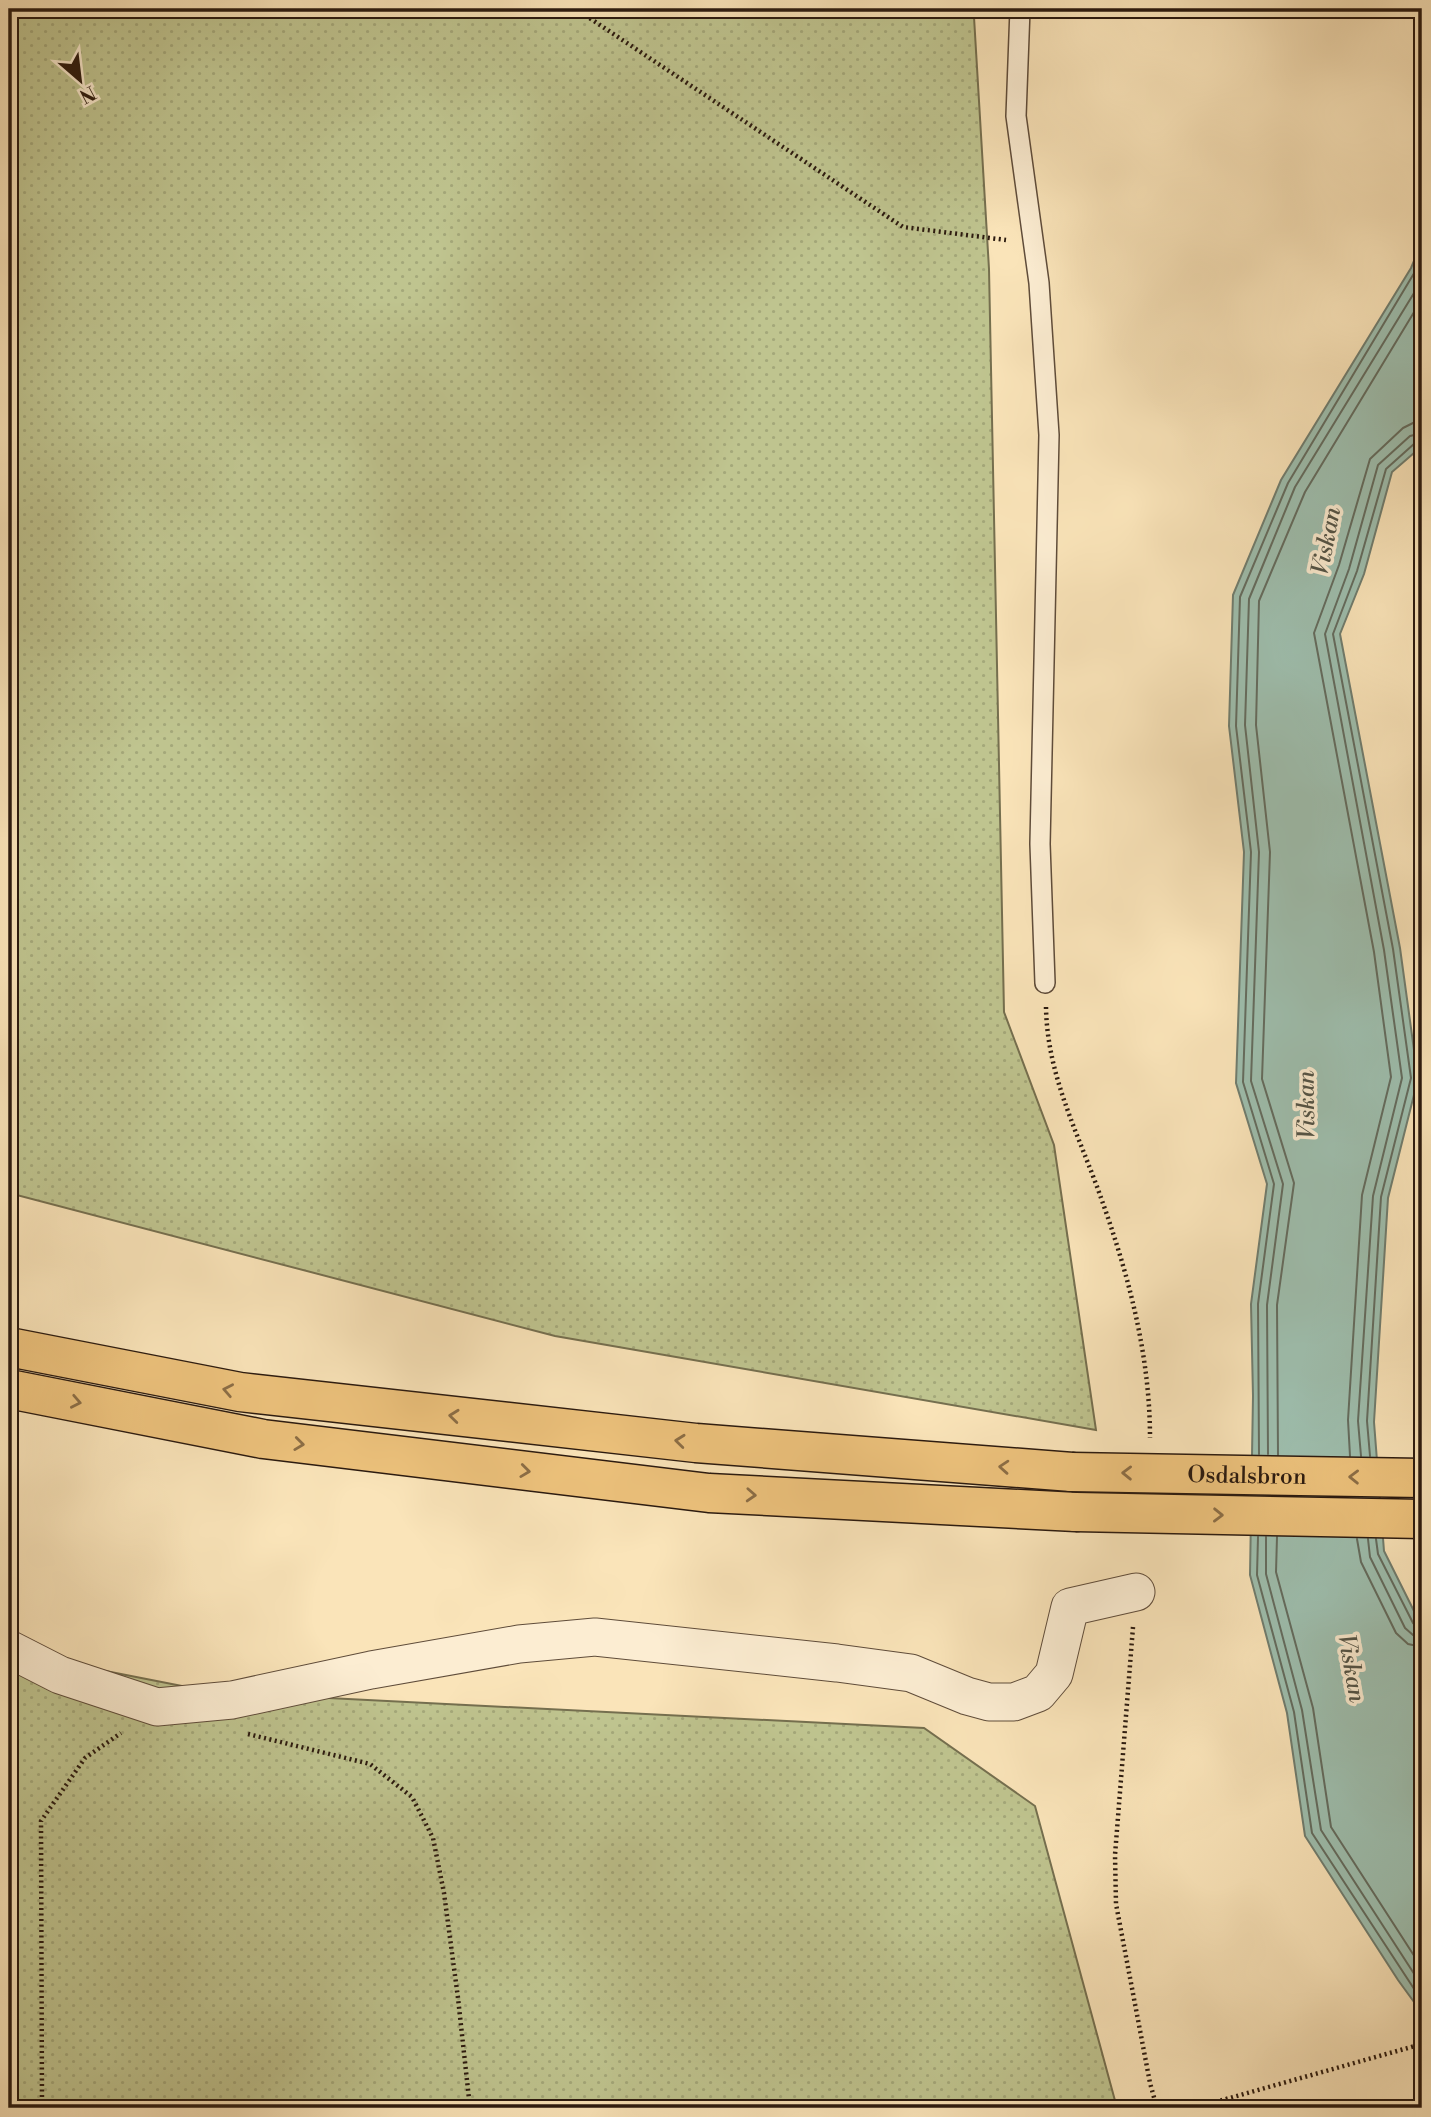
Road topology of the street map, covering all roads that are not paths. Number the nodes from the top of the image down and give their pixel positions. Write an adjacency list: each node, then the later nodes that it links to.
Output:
1 (1020, 9): 2 (lane)
2 (1045, 983)
3 (9, 1347): 5 (main road, Osdalsbron, one-way to 3, bridge)
4 (9, 1389): 6 (main road, Osdalsbron, one-way to 6, bridge)
5 (1422, 1478)
6 (1422, 1518)
7 (1136, 1592): 8 (street)
8 (9, 1649)

